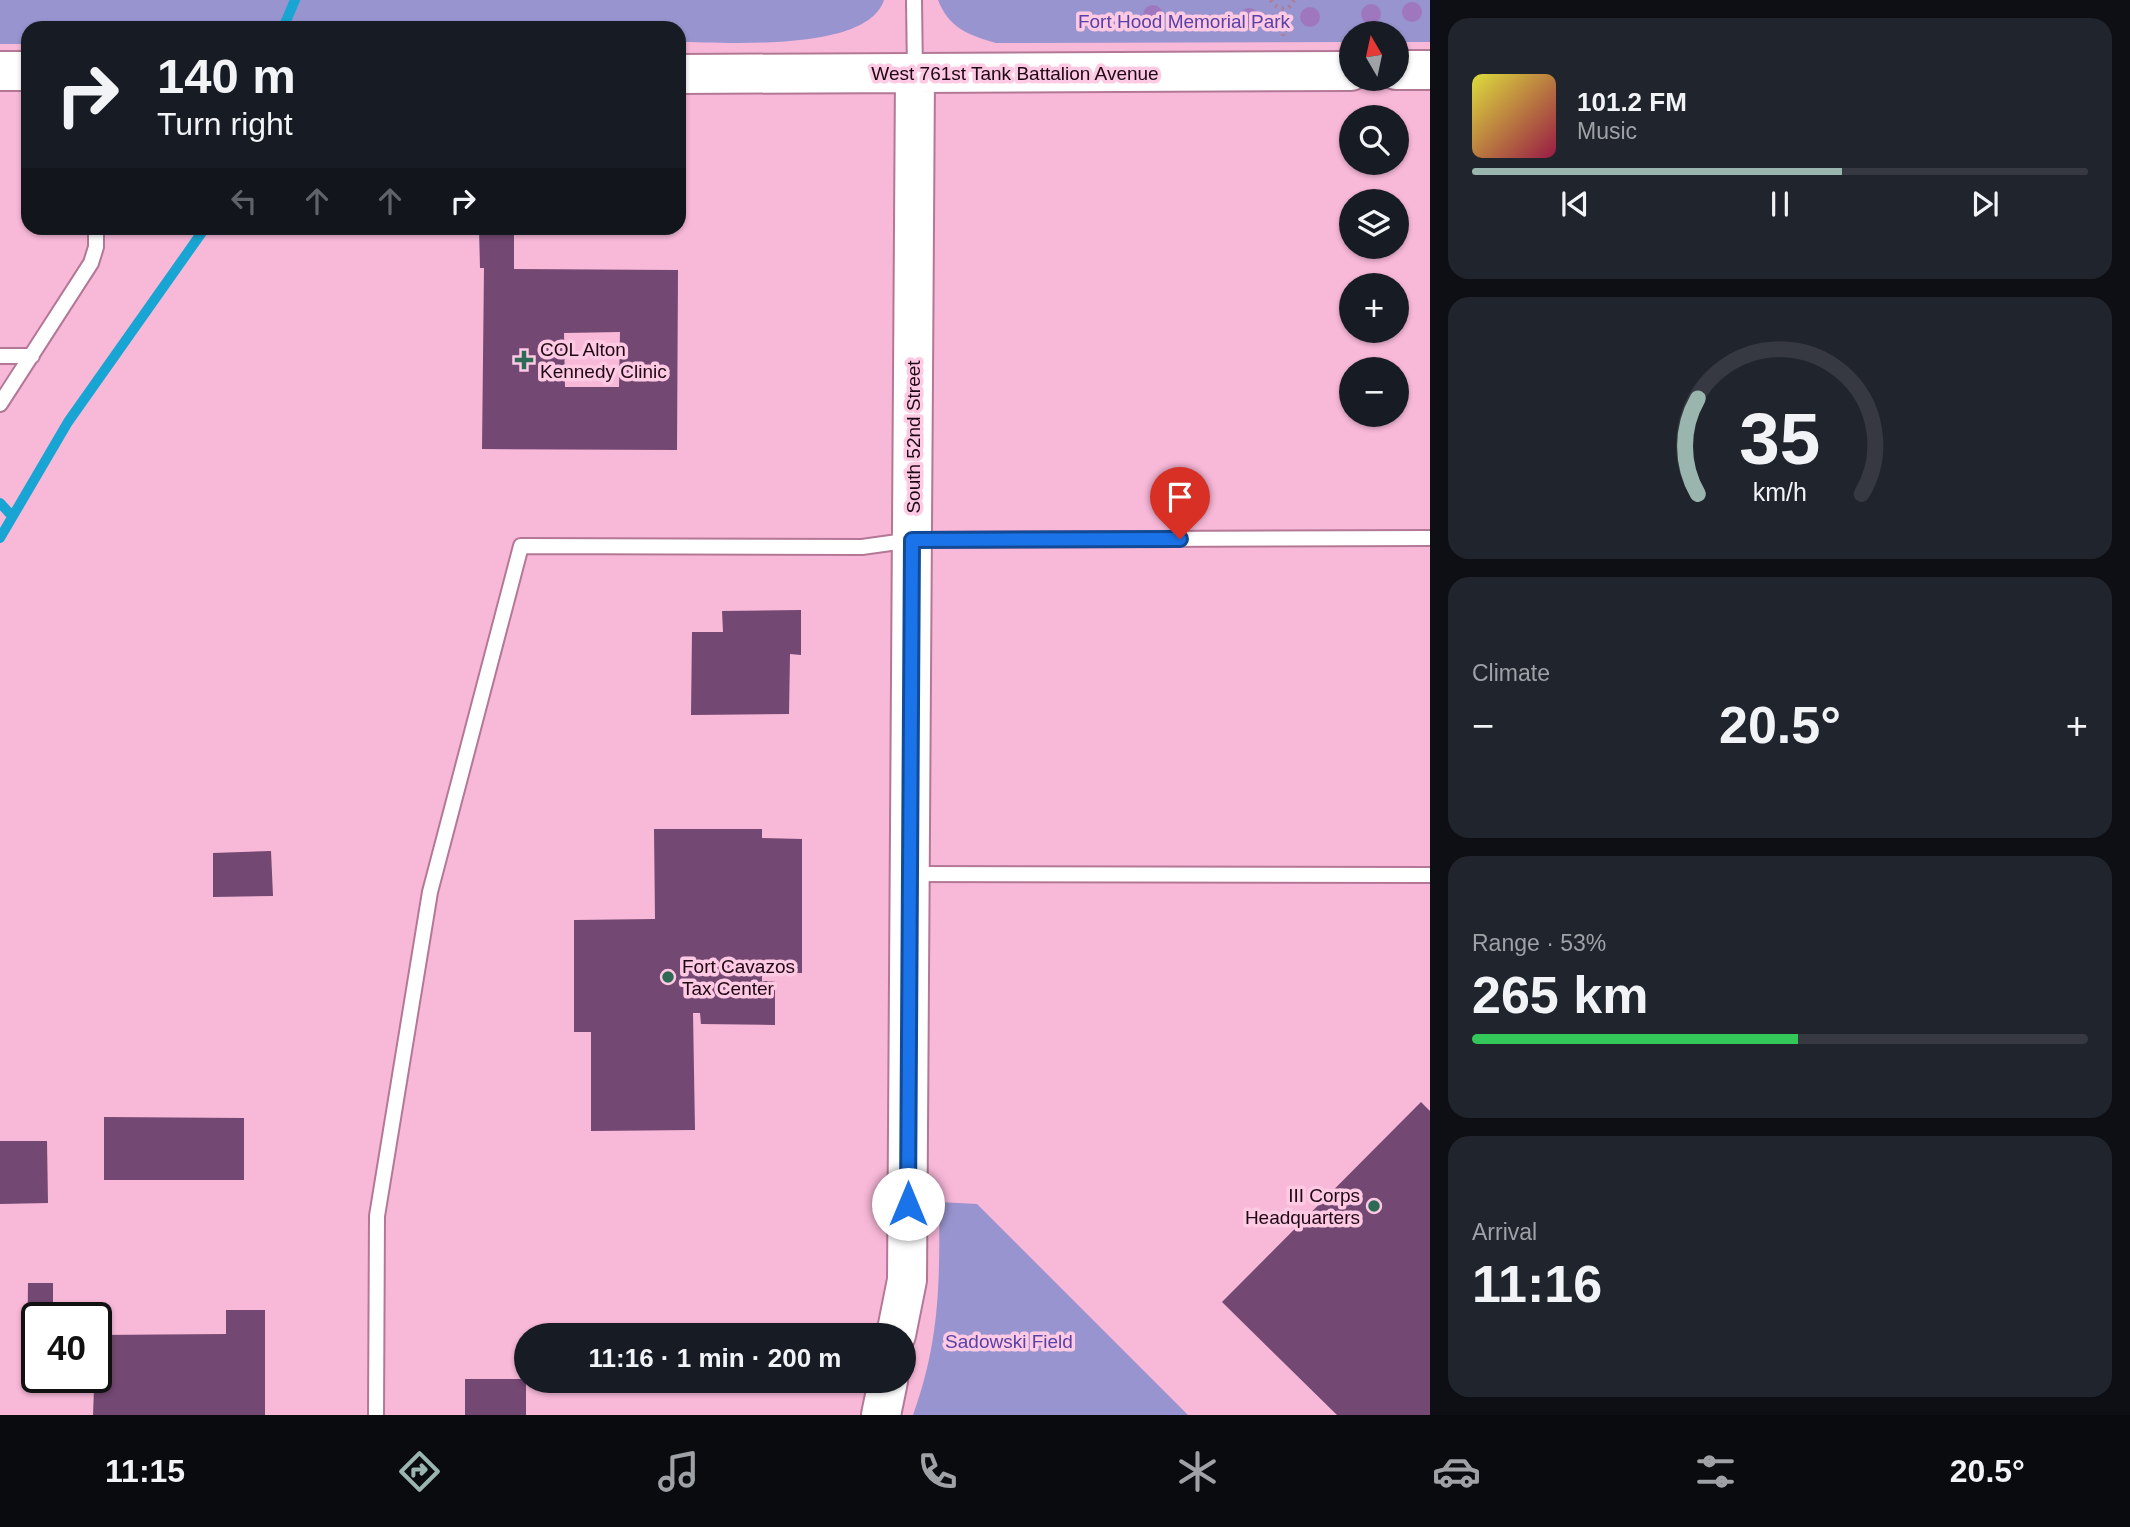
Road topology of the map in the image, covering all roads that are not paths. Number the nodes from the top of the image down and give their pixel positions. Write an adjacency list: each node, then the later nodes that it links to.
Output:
1 (914, 0): 8 (lane, South 52nd Street)
2 (1409, 70): 3 (street)
3 (1430, 70)
4 (0, 71): 5 (street)
5 (21, 71)
6 (1339, 71): 8 (street, West 761st Tank Battalion Avenue)
7 (686, 74): 8 (street, West 761st Tank Battalion Avenue)
8 (915, 75): 14 (street, South 52nd Street)
9 (96, 235): 11 (lane)
10 (0, 356): 11 (lane)
11 (32, 356): 12 (lane)
12 (0, 404)
13 (1430, 538): 14 (lane)
14 (912, 540): 15 (street, South 52nd Street); 19 (lane)
15 (910, 874): 16 (lane); 17 (street, South 52nd Street)
16 (1430, 875)
17 (898, 1323)
18 (886, 1393): 20 (street)
19 (376, 1415)
20 (881, 1415)

